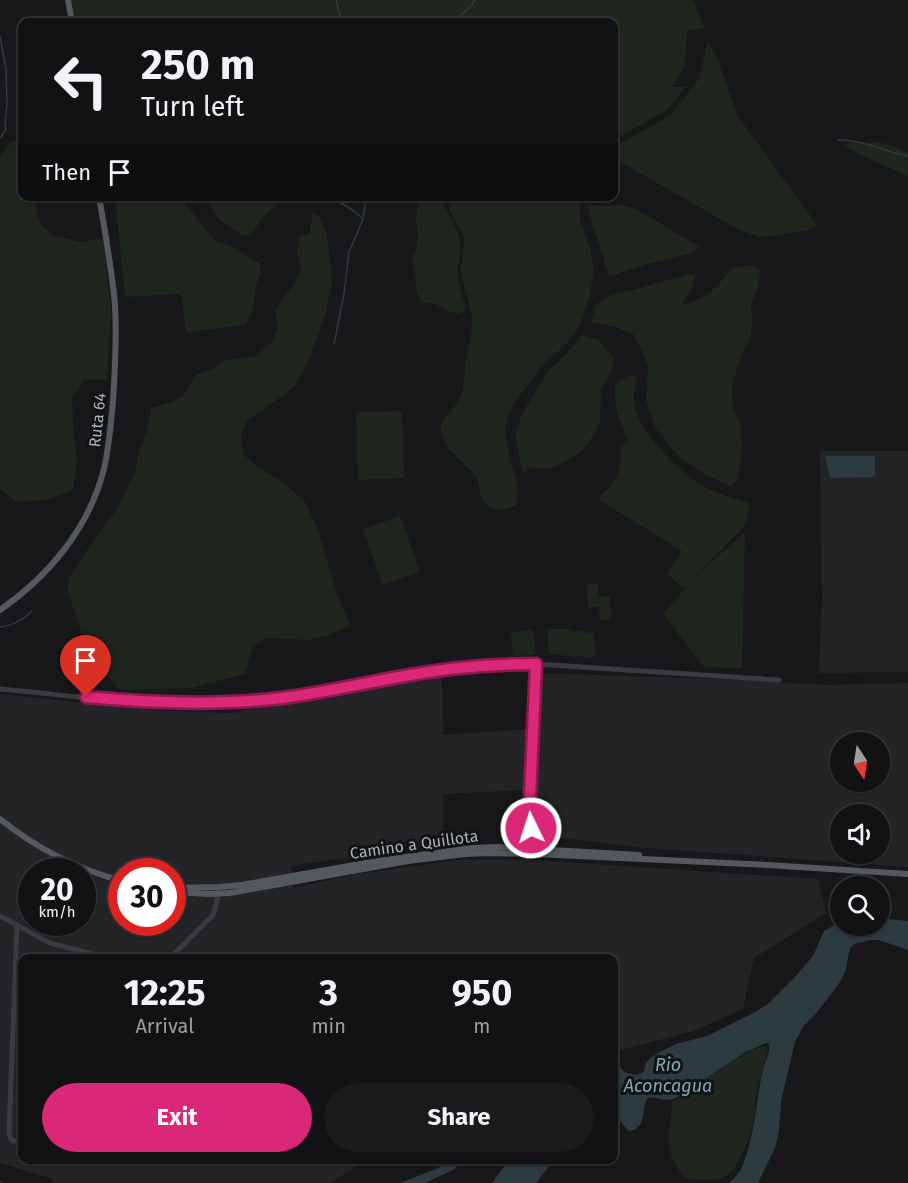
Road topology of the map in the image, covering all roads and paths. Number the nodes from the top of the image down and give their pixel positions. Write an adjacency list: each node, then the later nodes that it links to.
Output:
1 (68, 0): 2 (main road)
2 (71, 18)
3 (100, 201): 4 (main road, Ruta 64)
4 (0, 610)
5 (536, 664): 6 (street); 7 (street); 9 (street)
6 (779, 680)
7 (0, 689)
8 (0, 819): 15 (main road)
9 (531, 828): 10 (main road); 11 (main road); 12 (street)
10 (499, 847): 12 (main road, Camino a Quillota); 17 (main road, Camino a Quillota)
11 (569, 850): 12 (main road, Camino a Quillota); 13 (main road, Camino a Quillota)
12 (535, 851): 13 (main road, Camino a Quillota); 17 (main road, Camino a Quillota)
13 (768, 865): 14 (main road, Camino a Quillota)
14 (908, 874)
15 (108, 877)
16 (186, 890): 17 (main road, Camino a Quillota)
17 (219, 891): 21 (street)
18 (0, 916): 19 (street)
19 (17, 926): 20 (street); 22 (street)
20 (93, 954)
21 (174, 954)
22 (18, 1142)

